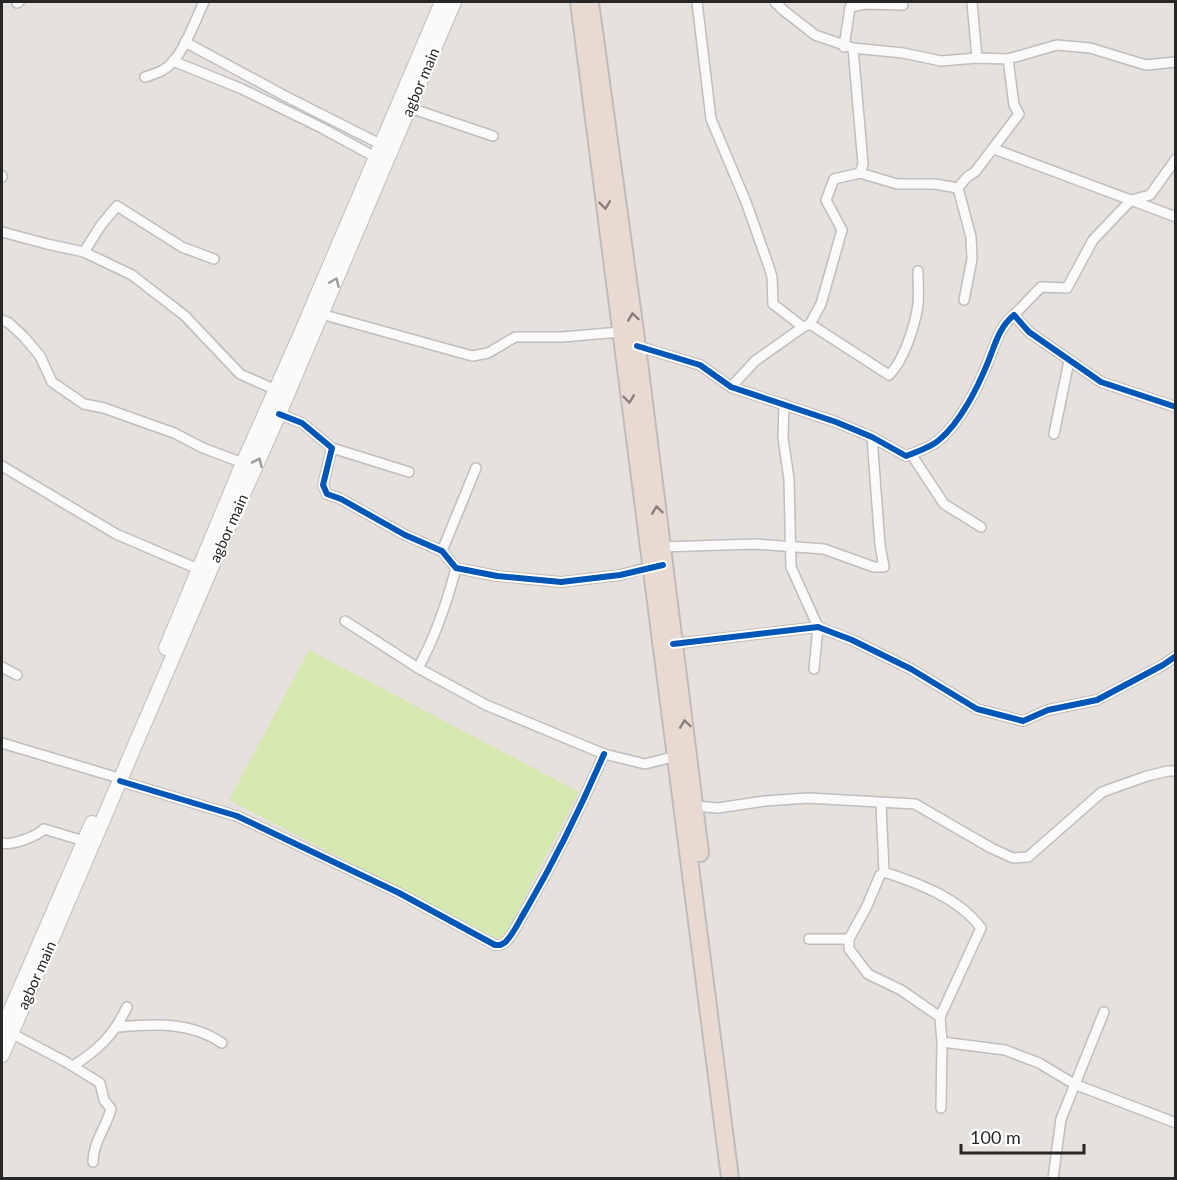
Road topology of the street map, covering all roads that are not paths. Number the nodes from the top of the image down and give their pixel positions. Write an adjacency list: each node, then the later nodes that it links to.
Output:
1 (204, 2): 10 (street)
2 (442, 2): 19 (main road, agbor main)
3 (454, 2): 17 (main road, agbor main)
4 (579, 2): 36 (highway, one-way to 36)
5 (590, 2): 37 (highway, one-way to 5)
6 (697, 2): 35 (street)
7 (776, 2): 11 (street)
8 (972, 2): 12 (street)
9 (903, 5): 11 (street)
10 (186, 42): 14 (street); 19 (street)
11 (849, 48): 12 (street); 23 (street)
12 (977, 58): 13 (street)
13 (1008, 59): 15 (street); 20 (street)
14 (173, 61): 16 (street); 21 (street)
15 (1176, 62)
16 (145, 77)
17 (410, 108): 18 (street); 32 (main road, agbor main, one-way to 17)
18 (493, 136)
19 (382, 144): 21 (main road, agbor main)
20 (994, 149): 24 (street); 25 (street)
21 (376, 158): 40 (main road, agbor main)
22 (1176, 159): 25 (street)
23 (860, 172): 24 (street); 35 (street)
24 (958, 188): 31 (street)
25 (1131, 200): 26 (street); 33 (street)
26 (1176, 217)
27 (2, 232): 28 (street)
28 (84, 252): 29 (street); 40 (street)
29 (214, 259)
30 (918, 271): 35 (street)
31 (964, 300)
32 (321, 314): 36 (street); 43 (main road, agbor main)
33 (1014, 315): 38 (street); 47 (street)
34 (2, 320): 48 (street)
35 (807, 326): 39 (street)
36 (621, 333): 56 (highway, one-way to 56)
37 (637, 346): 39 (street); 53 (highway, one-way to 37)
38 (1069, 361): 42 (street); 44 (street)
39 (731, 387): 41 (street)
40 (276, 390): 48 (main road, agbor main)
41 (784, 404): 45 (street); 54 (street)
42 (1176, 407)
43 (279, 414): 46 (street); 71 (main road, agbor main, one-way to 43)
44 (1054, 434)
45 (872, 437): 47 (street); 54 (street)
46 (332, 448): 51 (street); 55 (street)
47 (911, 454): 52 (street)
48 (243, 463): 58 (main road, agbor main)
49 (2, 466): 58 (street)
50 (476, 468): 55 (street)
51 (409, 472)
52 (981, 526)
53 (661, 547): 54 (street); 56 (highway)
54 (792, 548): 60 (street)
55 (442, 551): 57 (street)
56 (657, 566): 57 (street); 61 (highway); 69 (highway)
57 (456, 568): 64 (street)
58 (198, 570): 71 (main road, agbor main)
59 (345, 621): 64 (street)
60 (818, 627): 61 (street); 62 (street); 65 (street)
61 (673, 644): 73 (highway, one-way to 61)
62 (1176, 656)
63 (2, 667): 66 (street)
64 (418, 668): 68 (street)
65 (814, 669)
66 (17, 675)
67 (2, 743): 71 (street)
68 (604, 754): 69 (street); 71 (street)
69 (676, 756): 92 (highway)
70 (1176, 771): 72 (street)
71 (116, 779): 74 (main road, agbor main); 83 (main road, agbor main)
72 (881, 803): 73 (street); 76 (street)
73 (694, 806): 93 (highway)
74 (84, 841): 75 (street); 83 (main road, agbor main)
75 (2, 843)
76 (884, 872): 78 (street); 81 (street)
77 (809, 939): 78 (street)
78 (849, 939): 81 (street)
79 (127, 1007): 82 (street)
80 (1104, 1011): 88 (street)
81 (939, 1017): 84 (street)
82 (118, 1027): 85 (street); 87 (street)
83 (6, 1031): 86 (main road, agbor main); 87 (street)
84 (942, 1042): 88 (street); 89 (street)
85 (222, 1043)
86 (2, 1055)
87 (73, 1066): 91 (street)
88 (1074, 1084): 90 (street); 94 (street)
89 (941, 1108)
90 (1176, 1124)
91 (93, 1162)
92 (730, 1179)
93 (740, 1179)
94 (1053, 1179)

